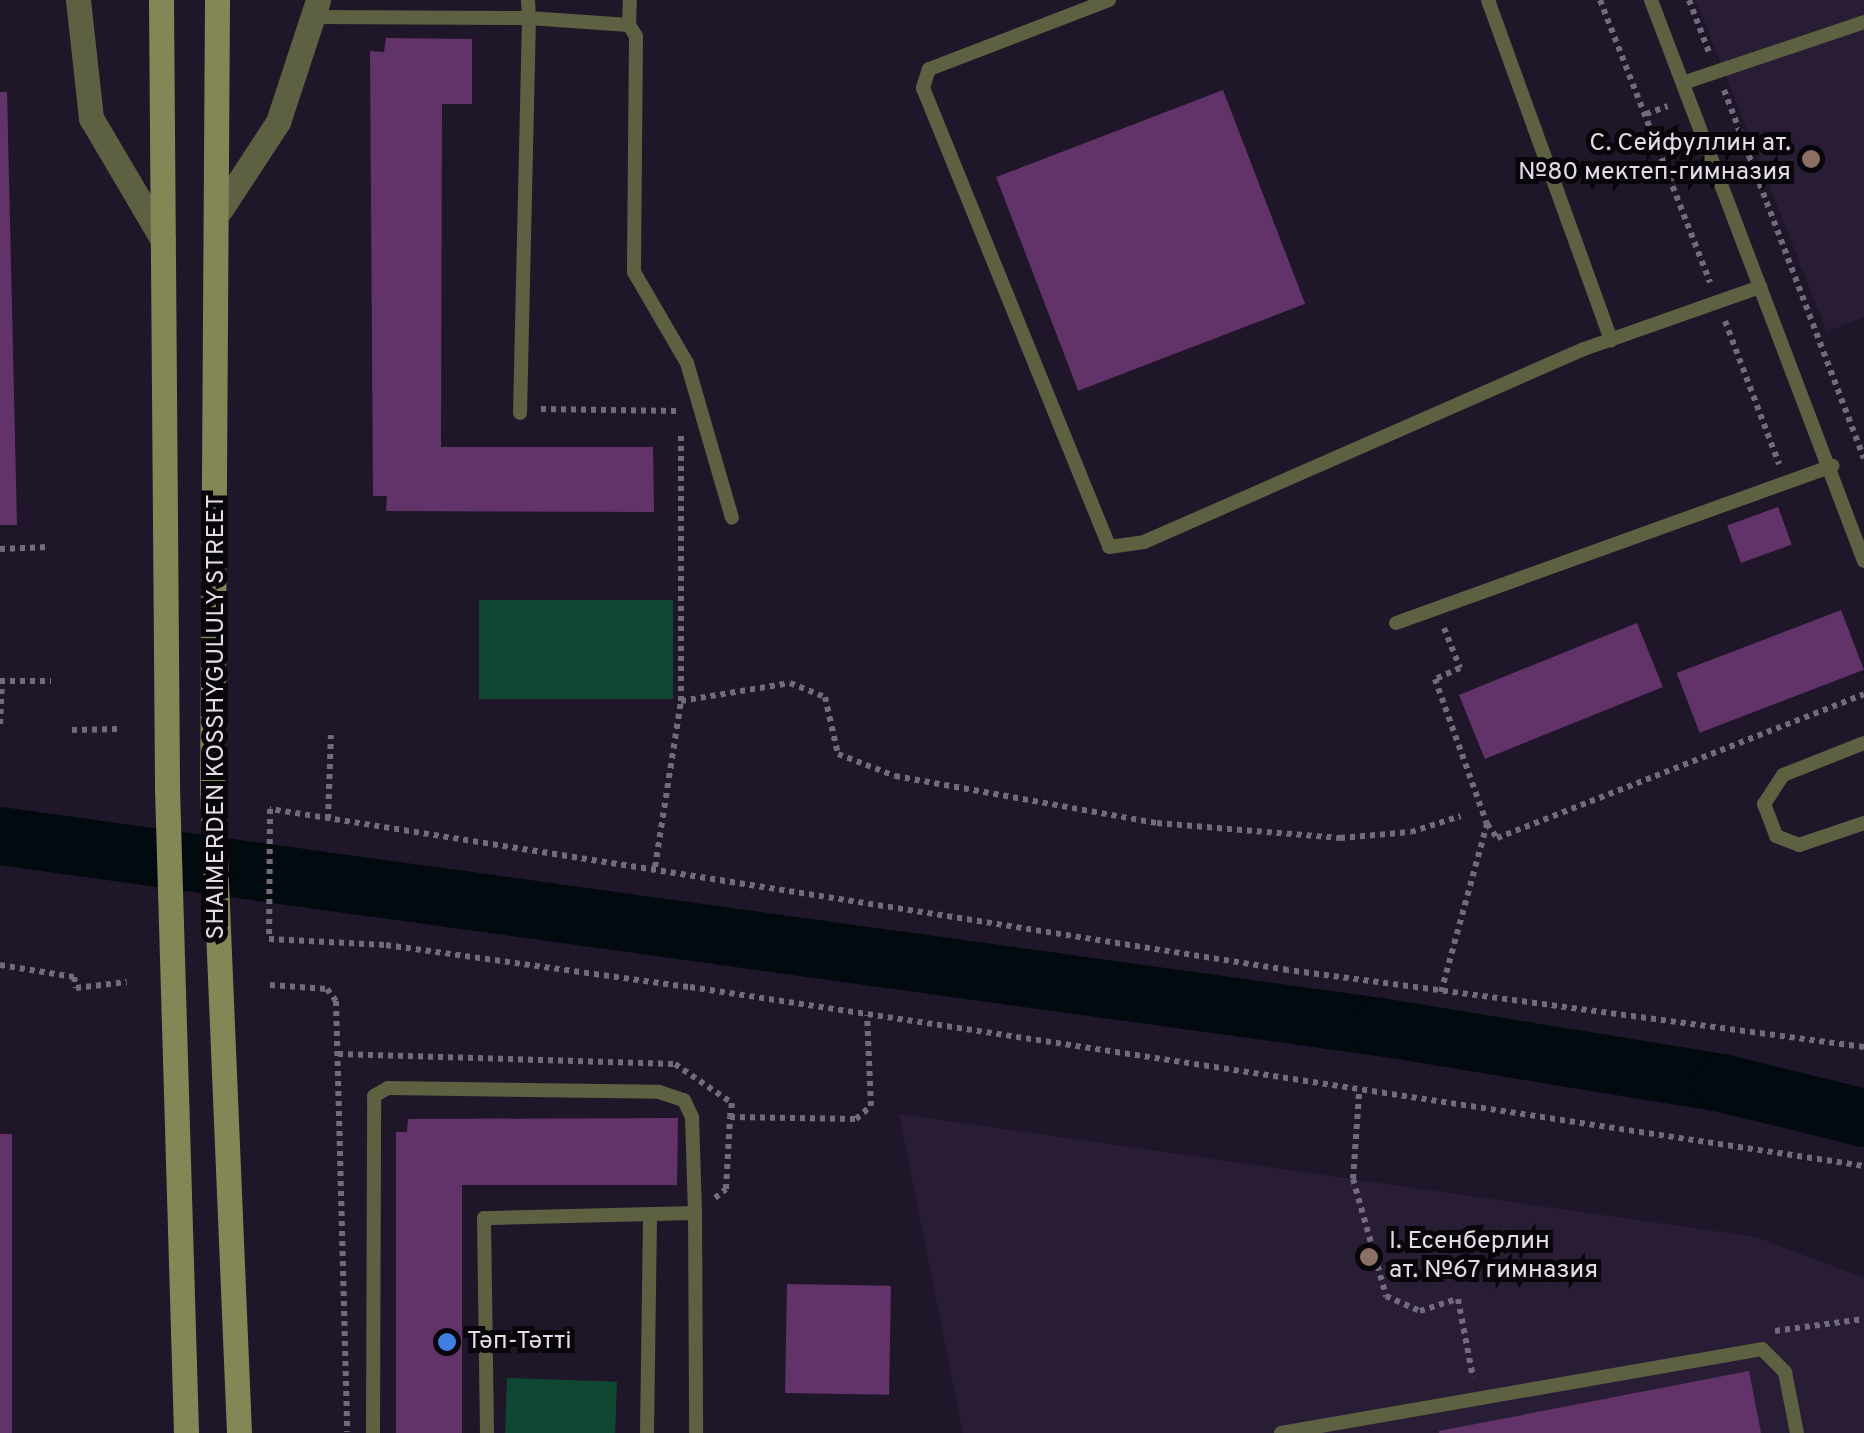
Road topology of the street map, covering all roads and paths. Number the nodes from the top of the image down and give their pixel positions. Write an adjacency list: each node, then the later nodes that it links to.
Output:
1 (78, 0): 18 (street)
2 (161, 0): 18 (main road, SHAIMERDEN KOSSHYGULULY STREET)
3 (217, 0): 17 (main road, SHAIMERDEN KOSSHYGULULY STREET)
4 (528, 0): 12 (lane)
5 (630, 0): 14 (lane)
6 (1109, 0): 21 (lane)
7 (1488, 0): 21 (lane)
8 (1600, 0): 20 (path)
9 (1651, 0): 16 (lane)
10 (1689, 0): 15 (path)
11 (318, 8): 12 (lane); 17 (street)
12 (528, 18): 14 (lane); 22 (lane)
13 (1864, 22): 15 (lane)
14 (629, 25): 26 (lane)
15 (1718, 73): 16 (lane); 23 (path)
16 (1682, 83): 19 (lane)
17 (221, 209): 60 (main road, SHAIMERDEN KOSSHYGULULY STREET)
18 (163, 240): 59 (main road, SHAIMERDEN KOSSHYGULULY STREET)
19 (1760, 287): 20 (lane); 24 (lane)
20 (1718, 304): 21 (lane); 25 (path)
21 (1612, 340)
22 (520, 411): 35 (path)
23 (1864, 458)
24 (1832, 466): 25 (lane); 29 (lane)
25 (1784, 479): 30 (lane)
26 (732, 518)
27 (48, 547): 28 (path)
28 (0, 549)
29 (1864, 562)
30 (1437, 608): 31 (lane); 44 (path)
31 (1396, 624)
32 (1, 680): 33 (path); 36 (path)
33 (51, 681)
34 (1864, 694): 44 (path)
35 (680, 702): 41 (path); 45 (path)
36 (0, 724)
37 (118, 729): 38 (path)
38 (72, 730)
39 (332, 735): 42 (path)
40 (1864, 743): 43 (lane)
41 (1461, 816)
42 (328, 819): 45 (path); 50 (path)
43 (1864, 823)
44 (1487, 824): 49 (path)
45 (655, 868): 49 (path)
46 (0, 964): 47 (path)
47 (127, 982)
48 (270, 985): 61 (path)
49 (1441, 992): 51 (path)
50 (867, 1015): 52 (path); 54 (path)
51 (1864, 1047)
52 (1358, 1094): 53 (path); 58 (path)
53 (1864, 1166)
54 (694, 1213): 55 (lane); 62 (lane); 65 (lane)
55 (650, 1214): 63 (lane); 64 (lane)
56 (1864, 1320): 57 (path)
57 (1759, 1333)
58 (1475, 1389)
59 (186, 1433)
60 (239, 1433)
61 (347, 1433)
62 (373, 1433)
63 (487, 1433)
64 (647, 1433)
65 (696, 1433)
66 (1280, 1433): 67 (lane)
67 (1797, 1433)

